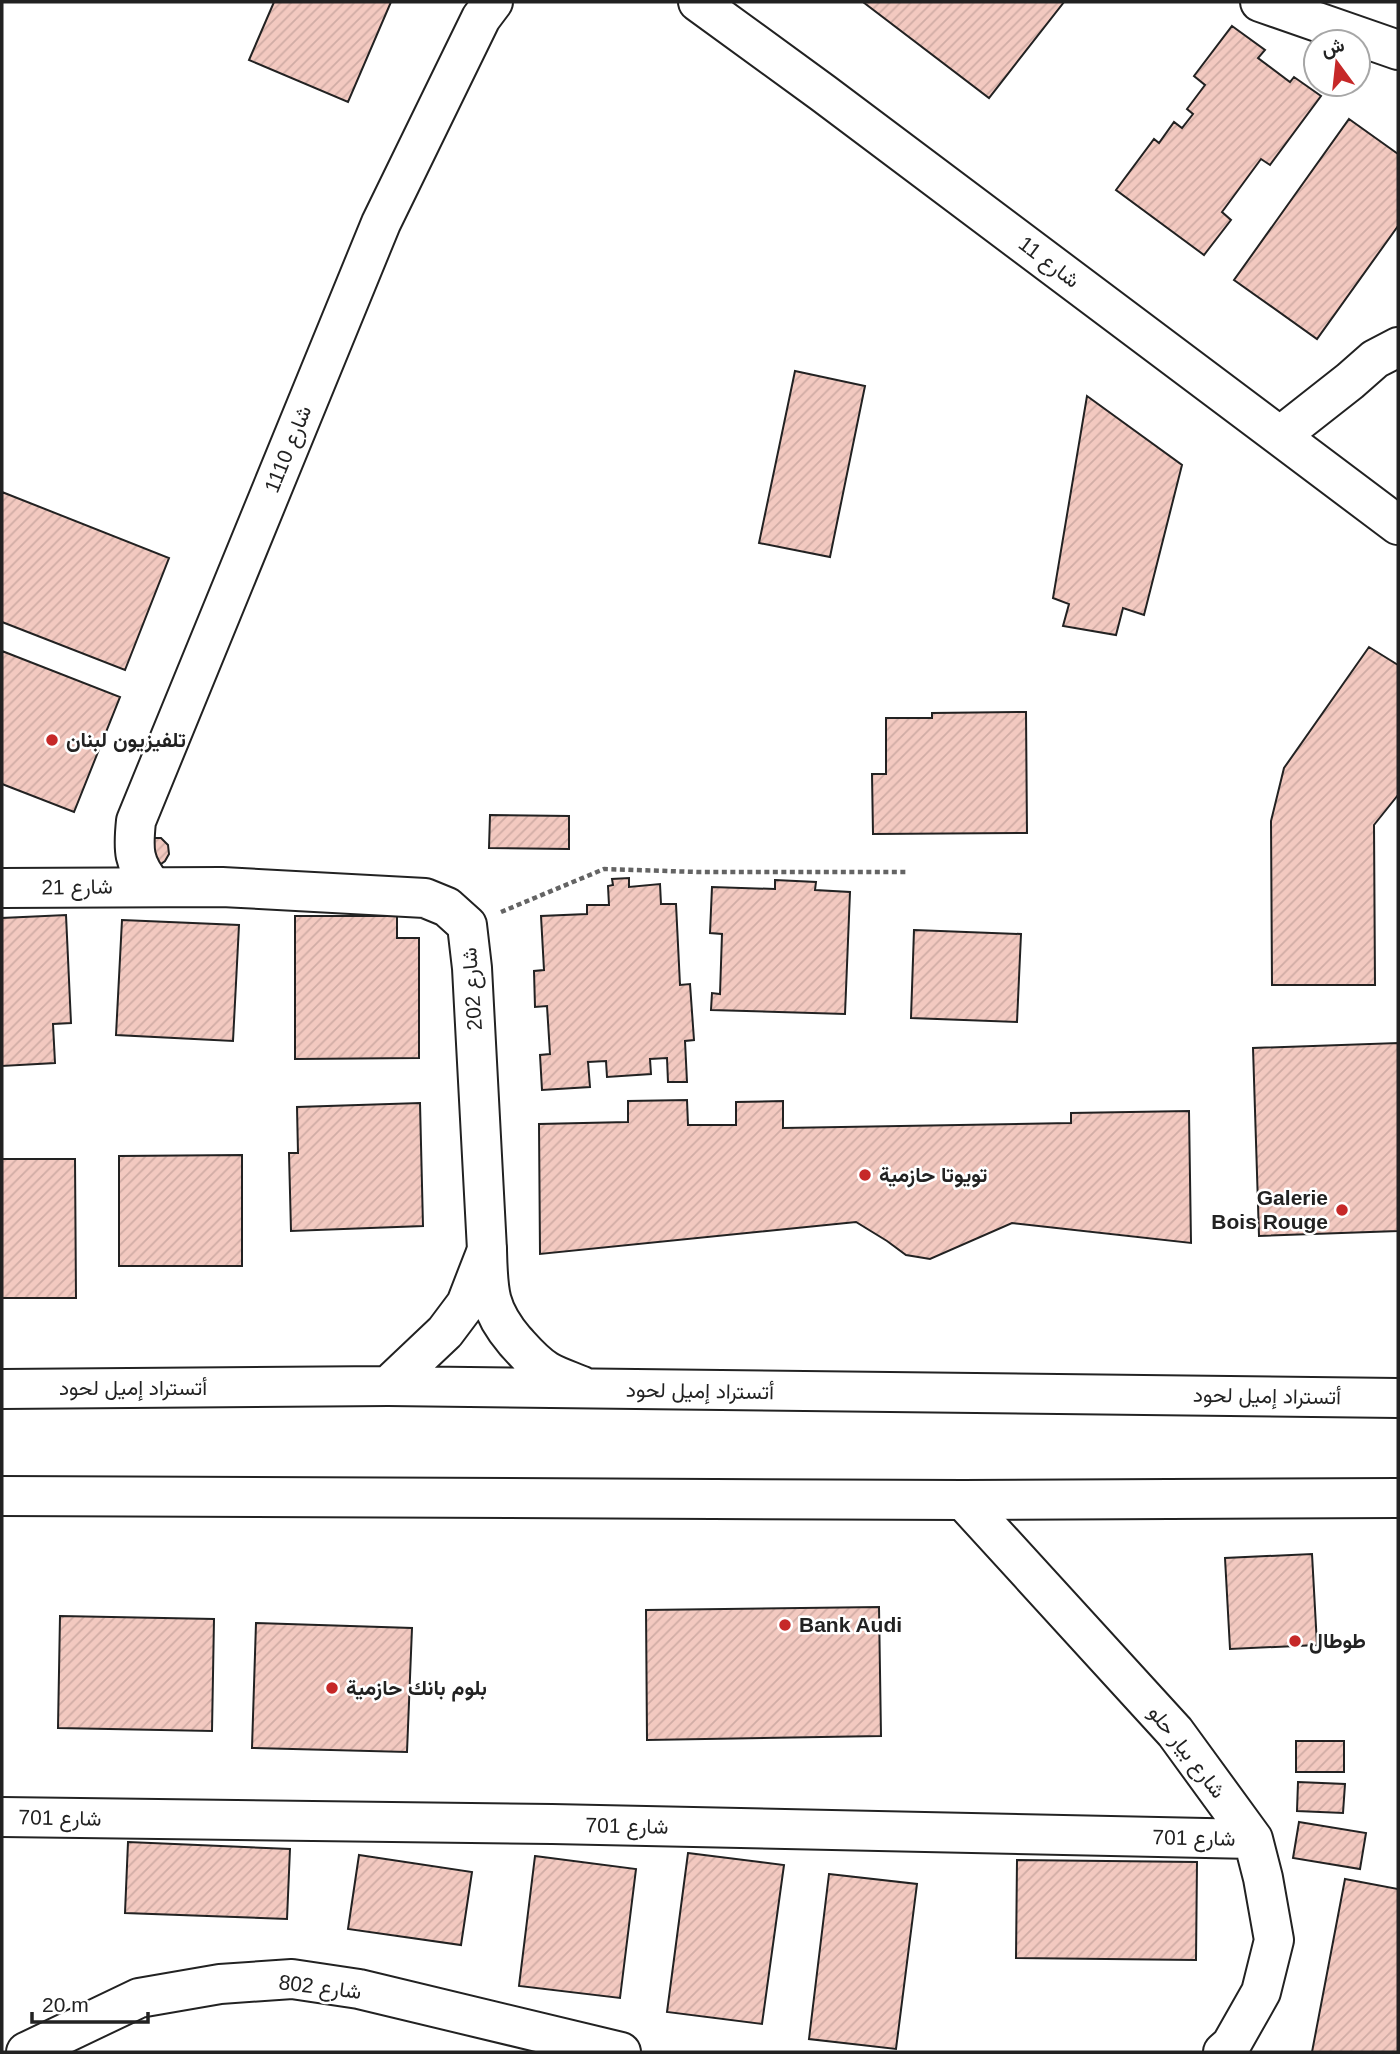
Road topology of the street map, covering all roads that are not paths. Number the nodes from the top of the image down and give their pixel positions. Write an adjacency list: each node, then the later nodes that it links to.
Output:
1 (698, 2): 6 (main road, شارع 11)
2 (1260, 2): 4 (main road)
3 (486, 7): 8 (main road, شارع 1110)
4 (1398, 50)
5 (1398, 347): 6 (main road)
6 (1280, 436): 7 (main road, شارع 11)
7 (1398, 524)
8 (152, 886): 9 (main road, شارع 21); 10 (main road, شارع 202)
9 (2, 888)
10 (487, 1250): 11 (main road); 13 (main road, شارع 202)
11 (388, 1386): 12 (main road, أتستراد إميل لحود); 13 (main road, أتستراد إميل لحود)
12 (2, 1389)
13 (590, 1390): 14 (main road, أتستراد إميل لحود)
14 (1398, 1398)
15 (2, 1496): 17 (main road)
16 (1398, 1498): 17 (main road)
17 (963, 1500): 19 (main road, شارع بيار حلو)
18 (2, 1817): 19 (main road, شارع 701)
19 (1253, 1839): 22 (main road, شارع بيار حلو)
20 (26, 2052): 21 (main road, شارع 802)
21 (621, 2052)
22 (1223, 2052)

